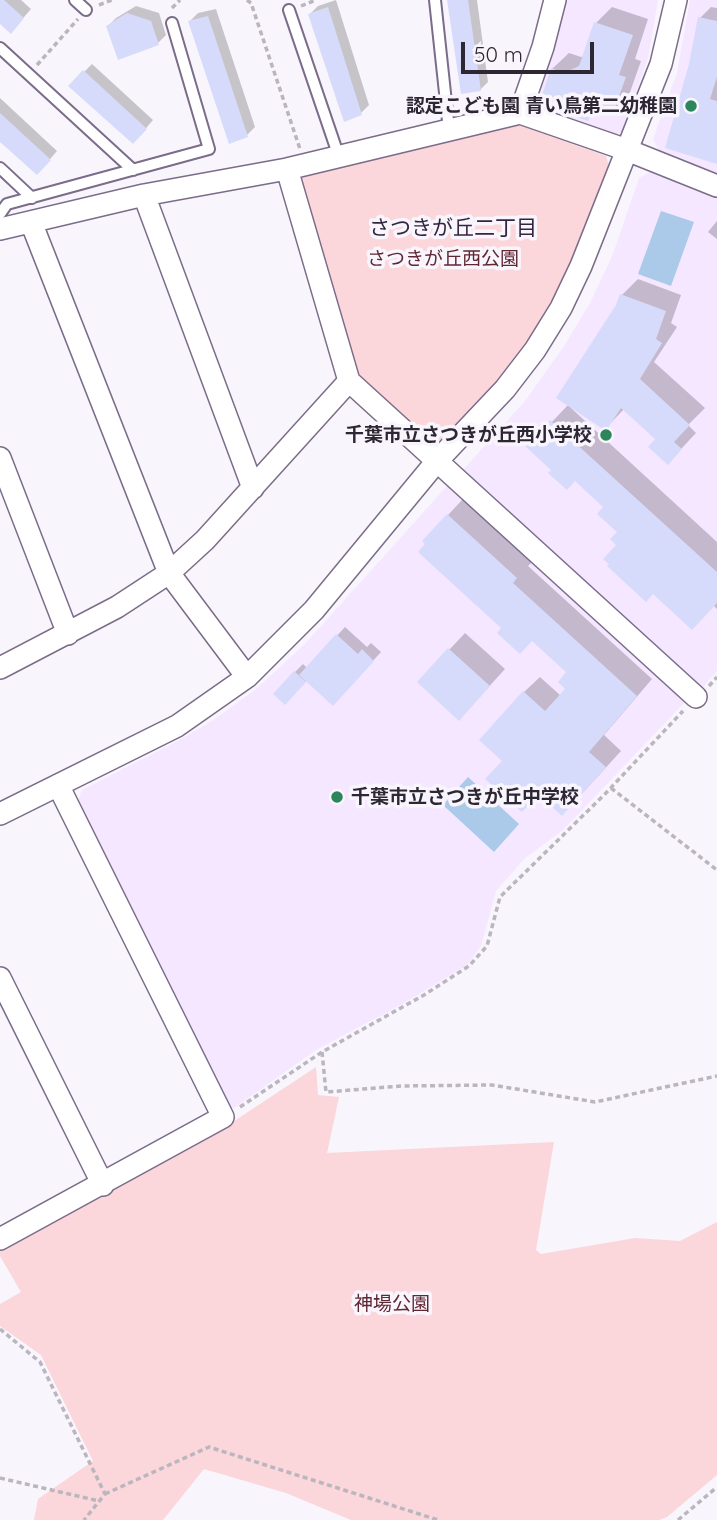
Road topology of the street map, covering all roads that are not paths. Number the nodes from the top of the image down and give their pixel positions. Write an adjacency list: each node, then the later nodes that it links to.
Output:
1 (75, 0): 5 (lane)
2 (435, 0): 10 (lane)
3 (555, 0): 9 (street)
4 (676, 0): 11 (street)
5 (86, 10)
6 (289, 10): 12 (lane)
7 (172, 23): 15 (lane)
8 (0, 48): 15 (lane)
9 (520, 113): 10 (street); 11 (street)
10 (449, 130): 12 (street)
11 (627, 150): 16 (street); 24 (street)
12 (338, 157): 13 (street)
13 (297, 167): 17 (street); 22 (street)
14 (0, 169): 18 (lane)
15 (133, 170): 18 (lane)
16 (717, 187)
17 (144, 195): 20 (street); 25 (street)
18 (32, 198): 19 (lane)
19 (0, 214)
20 (31, 222): 21 (street); 26 (street)
21 (0, 229)
22 (349, 381): 24 (street); 25 (street)
23 (0, 458): 27 (street)
24 (437, 461): 29 (street); 30 (street)
25 (253, 488): 26 (street)
26 (169, 573): 27 (street); 29 (street)
27 (68, 634): 28 (street)
28 (0, 668)
29 (247, 677): 31 (street)
30 (696, 697)
31 (58, 785): 32 (street); 34 (street)
32 (0, 814)
33 (0, 978): 34 (street)
34 (103, 1185): 35 (street)
35 (0, 1239)

